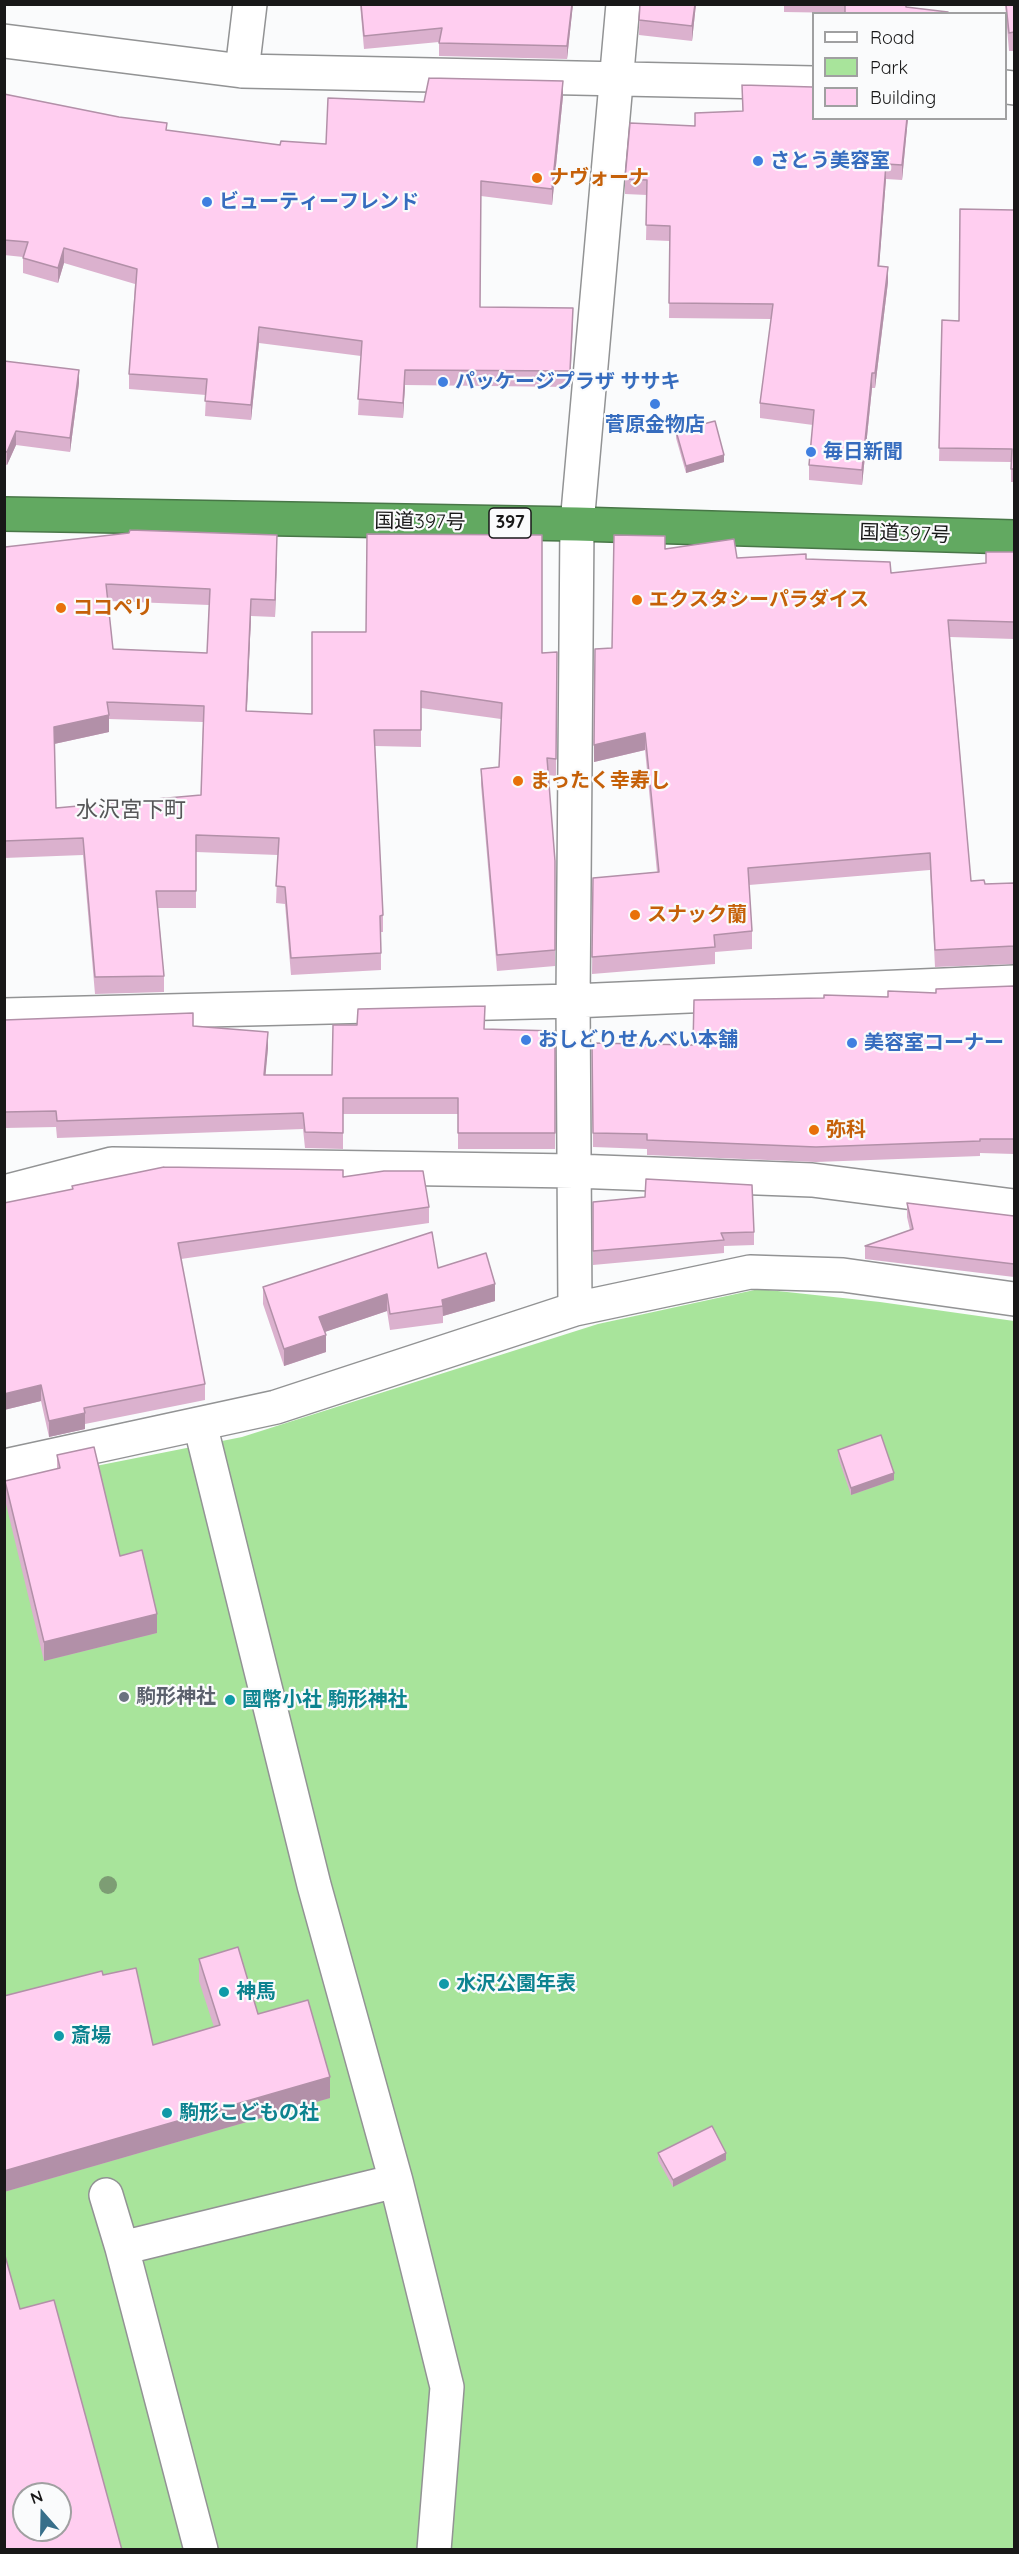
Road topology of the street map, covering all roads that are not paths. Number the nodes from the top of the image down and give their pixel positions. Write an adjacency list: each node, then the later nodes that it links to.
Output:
1 (250, 4): 4 (street)
2 (623, 4): 5 (street)
3 (4, 41): 4 (street)
4 (242, 71): 5 (street)
5 (617, 78): 6 (street); 8 (street)
6 (812, 83)
7 (4, 514): 8 (highway, 国道397号 / 397)
8 (577, 524): 9 (highway, 国道397号 / 397); 11 (street)
9 (1014, 537)
10 (1014, 982): 11 (street)
11 (573, 1001): 12 (street); 13 (street)
12 (4, 1015)
13 (574, 1171): 14 (street); 15 (street); 17 (street)
14 (4, 1192)
15 (1014, 1206)
16 (1014, 1299): 17 (street)
17 (575, 1309): 18 (street)
18 (200, 1424): 19 (street); 20 (street)
19 (4, 1467)
20 (396, 2181): 22 (street); 24 (street)
21 (106, 2195): 22 (street)
22 (122, 2248): 23 (street)
23 (201, 2550)
24 (434, 2550)

